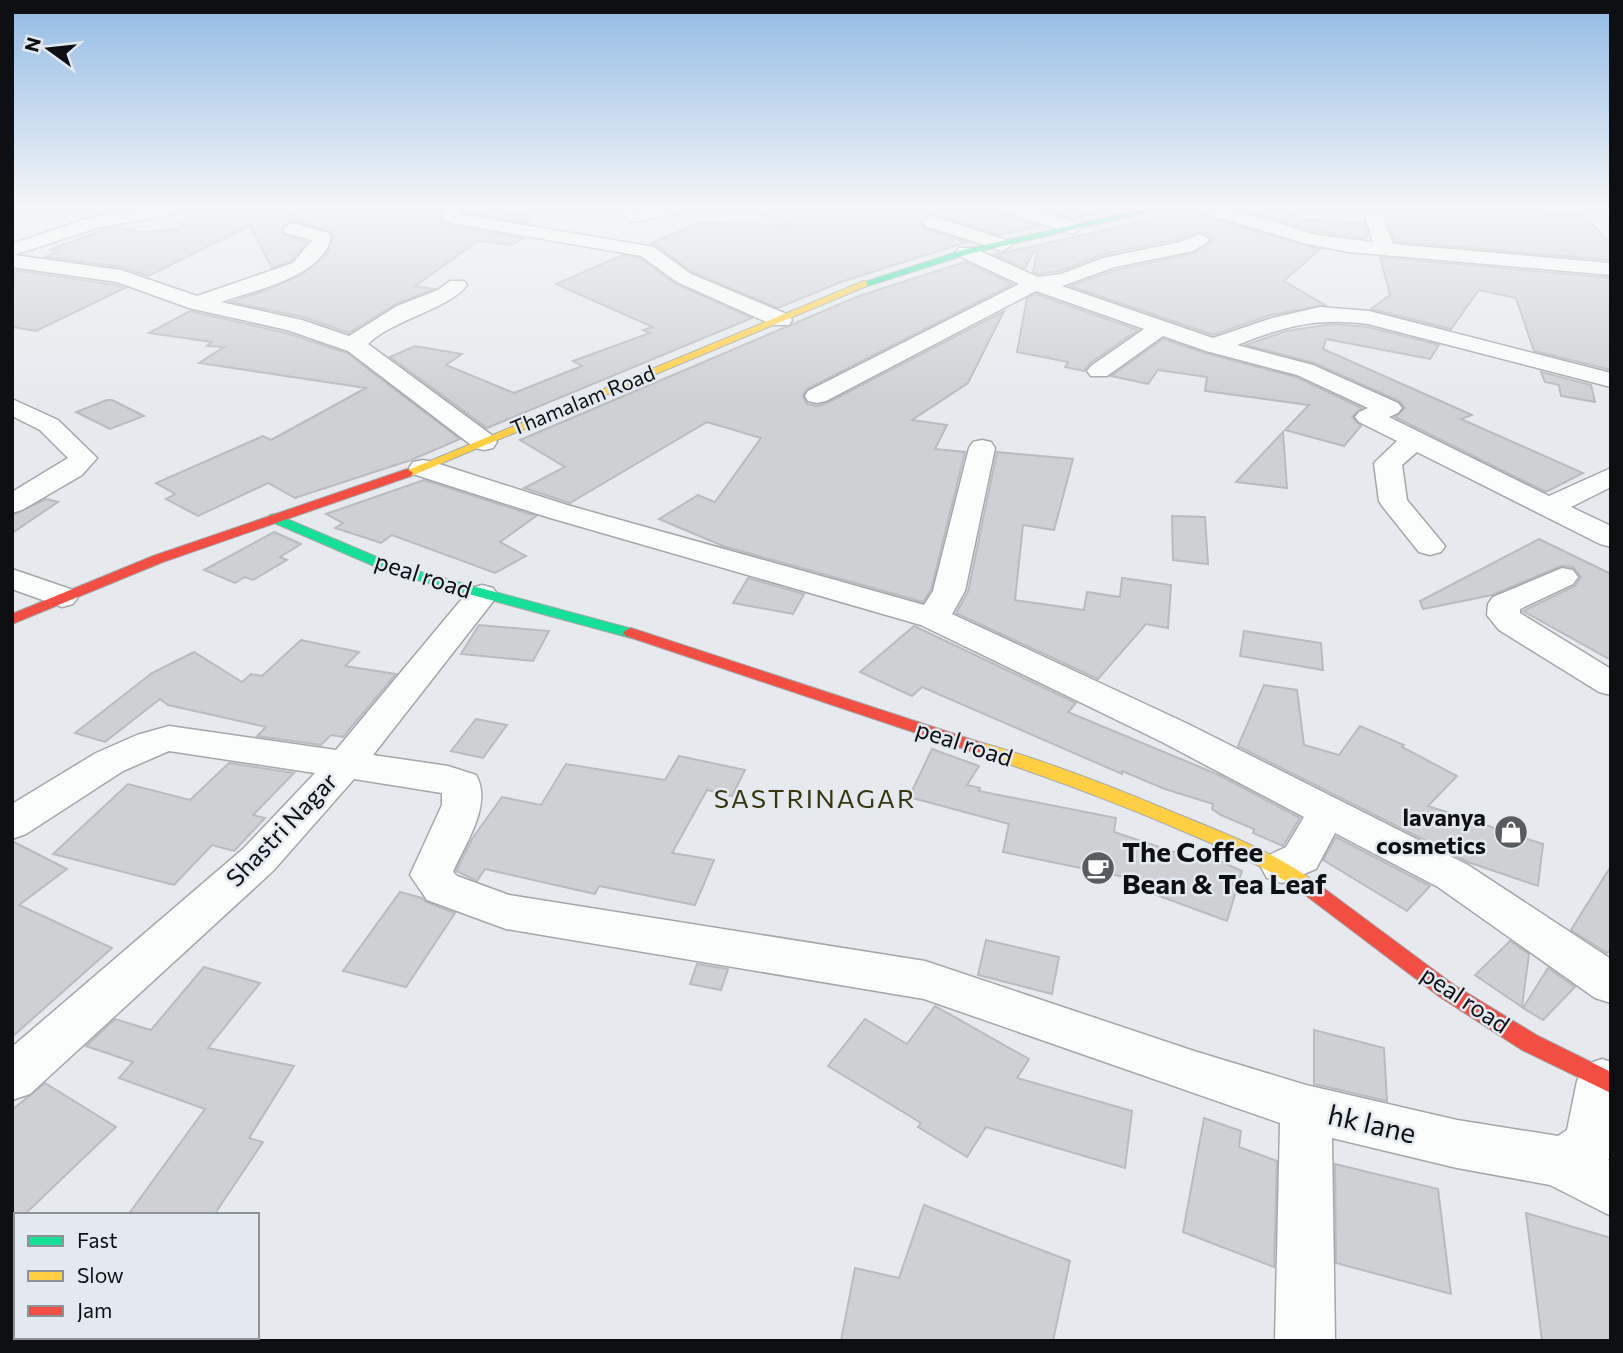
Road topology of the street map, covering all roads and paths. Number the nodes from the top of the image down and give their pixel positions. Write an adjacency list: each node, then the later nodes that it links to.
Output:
1 (86, 271): 9 (street)
2 (288, 271): 9 (street)
3 (675, 271): 10 (street)
4 (906, 271): 10 (street, Thamalam Road)
5 (1007, 271): 7 (street)
6 (1087, 271): 7 (street)
7 (1035, 284): 11 (street); 16 (street)
8 (457, 285): 12 (street)
9 (197, 303): 12 (street)
10 (781, 320): 19 (street, Thamalam Road)
11 (1161, 327): 13 (street); 14 (street)
12 (356, 346): 19 (street)
13 (1214, 346): 15 (street); 18 (street)
14 (1099, 371)
15 (1611, 380)
16 (817, 396)
17 (12, 406): 23 (street)
18 (1414, 440): 24 (street); 27 (street)
19 (484, 442): 21 (street, Thamalam Road)
20 (982, 448): 32 (street)
21 (423, 468): 25 (street, Thamalam Road); 32 (street)
22 (1611, 476): 24 (street)
23 (12, 504)
24 (1549, 507): 26 (street)
25 (275, 519): 30 (street, peal road); 31 (street, Thamalam Road)
26 (1611, 538)
27 (1430, 546)
28 (1562, 577): 34 (street)
29 (12, 578): 31 (street)
30 (482, 595): 35 (street); 38 (street, peal road)
31 (62, 597): 33 (street, Thamalam Road)
32 (933, 618): 36 (street)
33 (12, 620)
34 (1611, 684)
35 (345, 764): 37 (street, Shastri Nagar); 40 (street, Shastri Nagar); 42 (street)
36 (1327, 811): 38 (street); 39 (street)
37 (12, 824)
38 (1282, 867): 41 (street, peal road)
39 (1611, 984)
40 (12, 1078)
41 (1606, 1082): 43 (street)
42 (1306, 1108): 43 (street, hk lane); 45 (street, hk lane)
43 (1558, 1161): 44 (street, hk lane)
44 (1611, 1190)
45 (1305, 1341)

